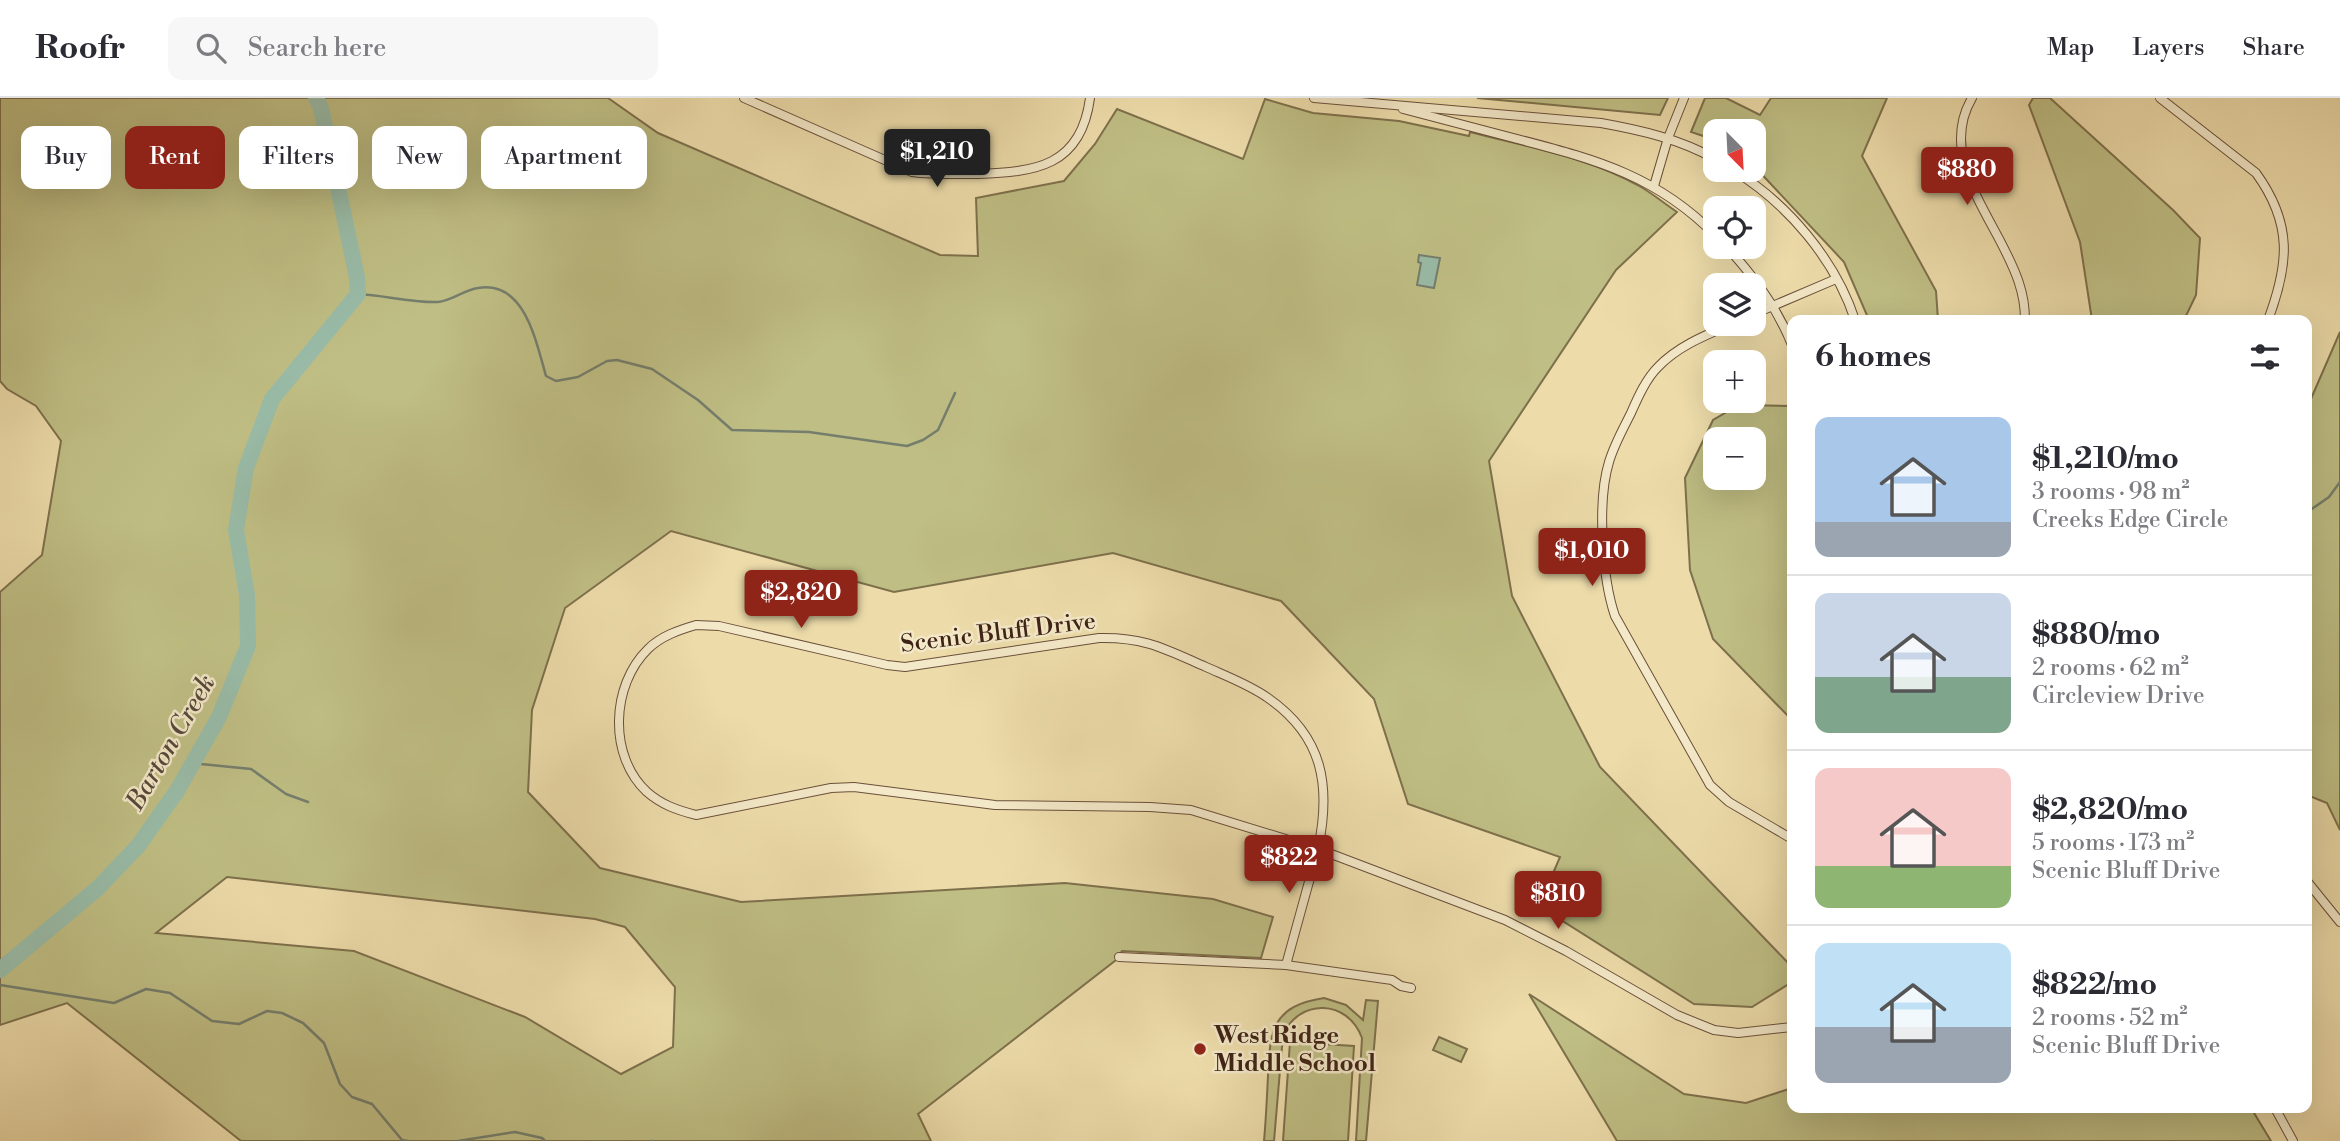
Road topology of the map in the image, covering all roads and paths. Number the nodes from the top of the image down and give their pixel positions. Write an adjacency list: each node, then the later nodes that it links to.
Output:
1 (744, 98): 2 (street)
2 (1090, 98)
3 (1314, 98): 7 (street)
4 (1684, 98): 8 (street)
5 (1972, 98): 18 (street)
6 (2160, 98): 19 (street)
7 (1380, 103): 8 (street); 11 (street)
8 (1668, 138): 9 (street); 11 (street)
9 (1703, 154)
10 (1748, 182): 14 (street)
11 (1654, 186): 12 (street)
12 (1703, 223)
13 (1738, 259): 15 (street)
14 (1836, 279): 15 (street); 17 (street)
15 (1773, 306): 16 (street); 20 (street)
16 (1766, 309)
17 (1853, 315)
18 (2024, 315)
19 (2270, 315)
20 (1787, 335)
21 (1707, 336): 22 (street)
22 (1787, 836)
23 (1318, 849): 23 (street, Scenic Bluff Drive); 27 (street, Scenic Bluff Drive); 29 (street, Scenic Bluff Drive)
24 (2312, 887): 25 (street)
25 (2340, 922)
26 (1119, 957): 27 (street)
27 (1286, 965): 28 (street)
28 (1411, 988)
29 (1787, 1028)
30 (2279, 1113): 31 (street)
31 (2293, 1141)

